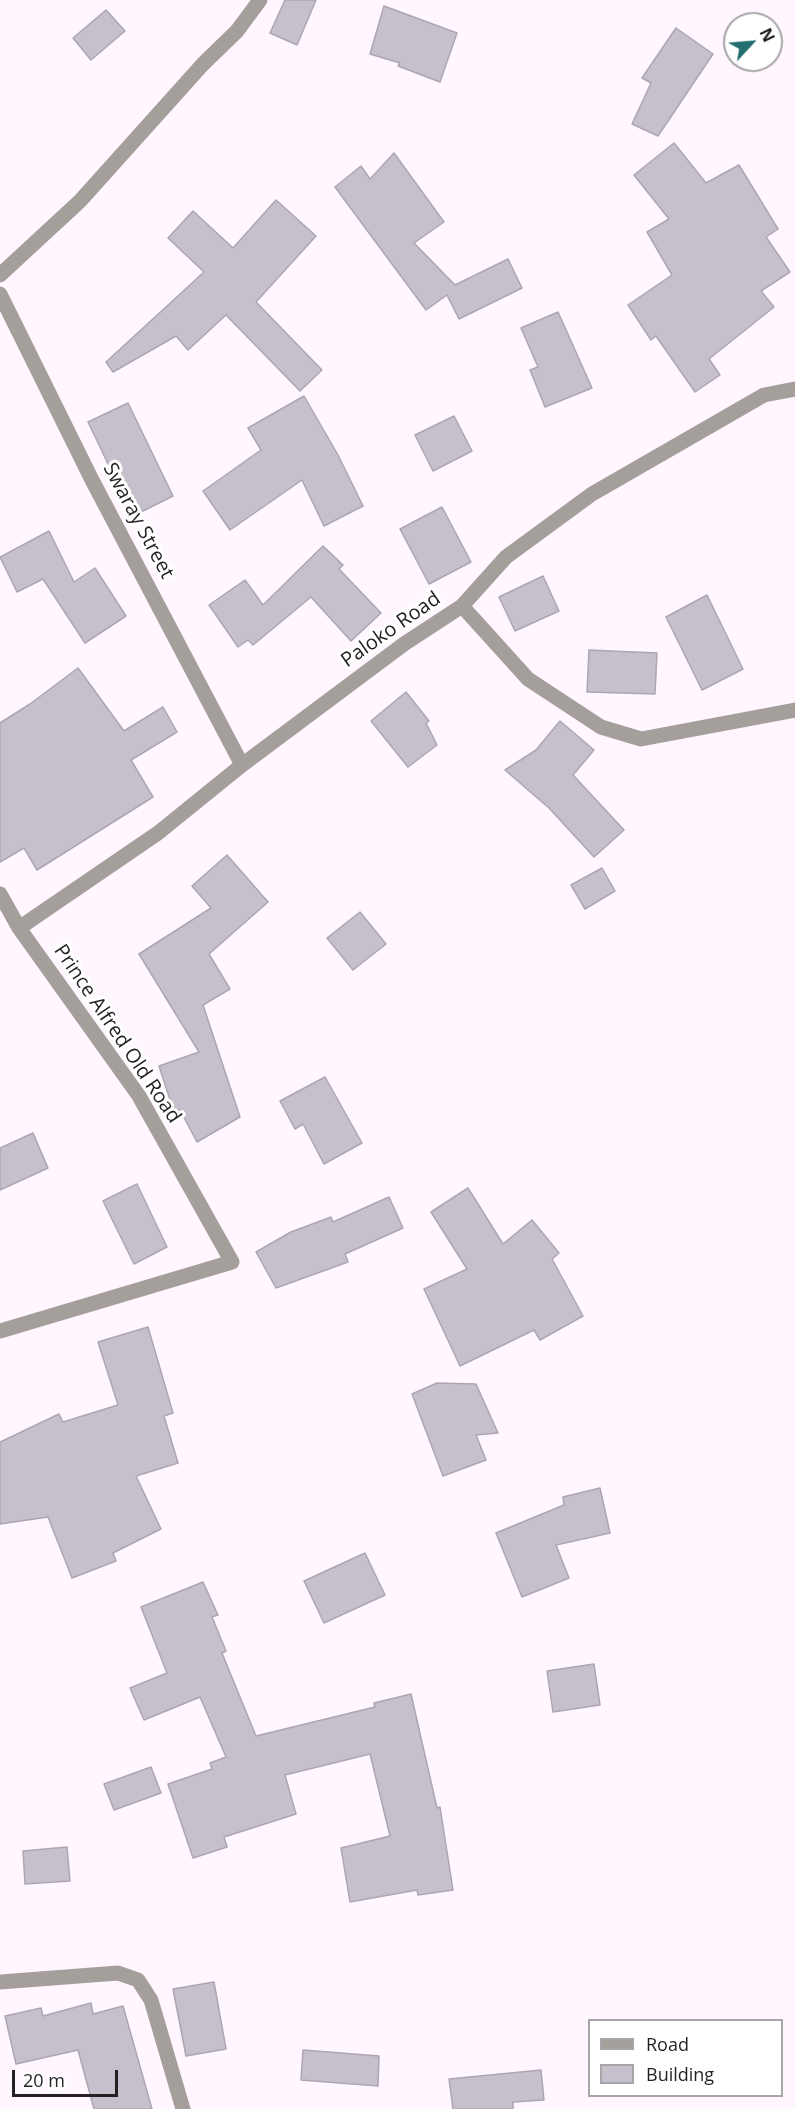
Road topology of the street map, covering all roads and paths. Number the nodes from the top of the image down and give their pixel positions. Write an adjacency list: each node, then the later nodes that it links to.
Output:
1 (260, 0): 2 (street)
2 (0, 275)
3 (0, 294): 7 (street, Swaray Street)
4 (795, 389): 5 (street, Paloko Road)
5 (462, 606): 6 (street); 7 (street, Paloko Road)
6 (795, 710)
7 (242, 765): 9 (street, Paloko Road)
8 (0, 894): 9 (street, Prince Alfred Old Road)
9 (19, 927): 10 (street, Prince Alfred Old Road)
10 (0, 1331)
11 (0, 1982): 12 (street)
12 (183, 2109)

